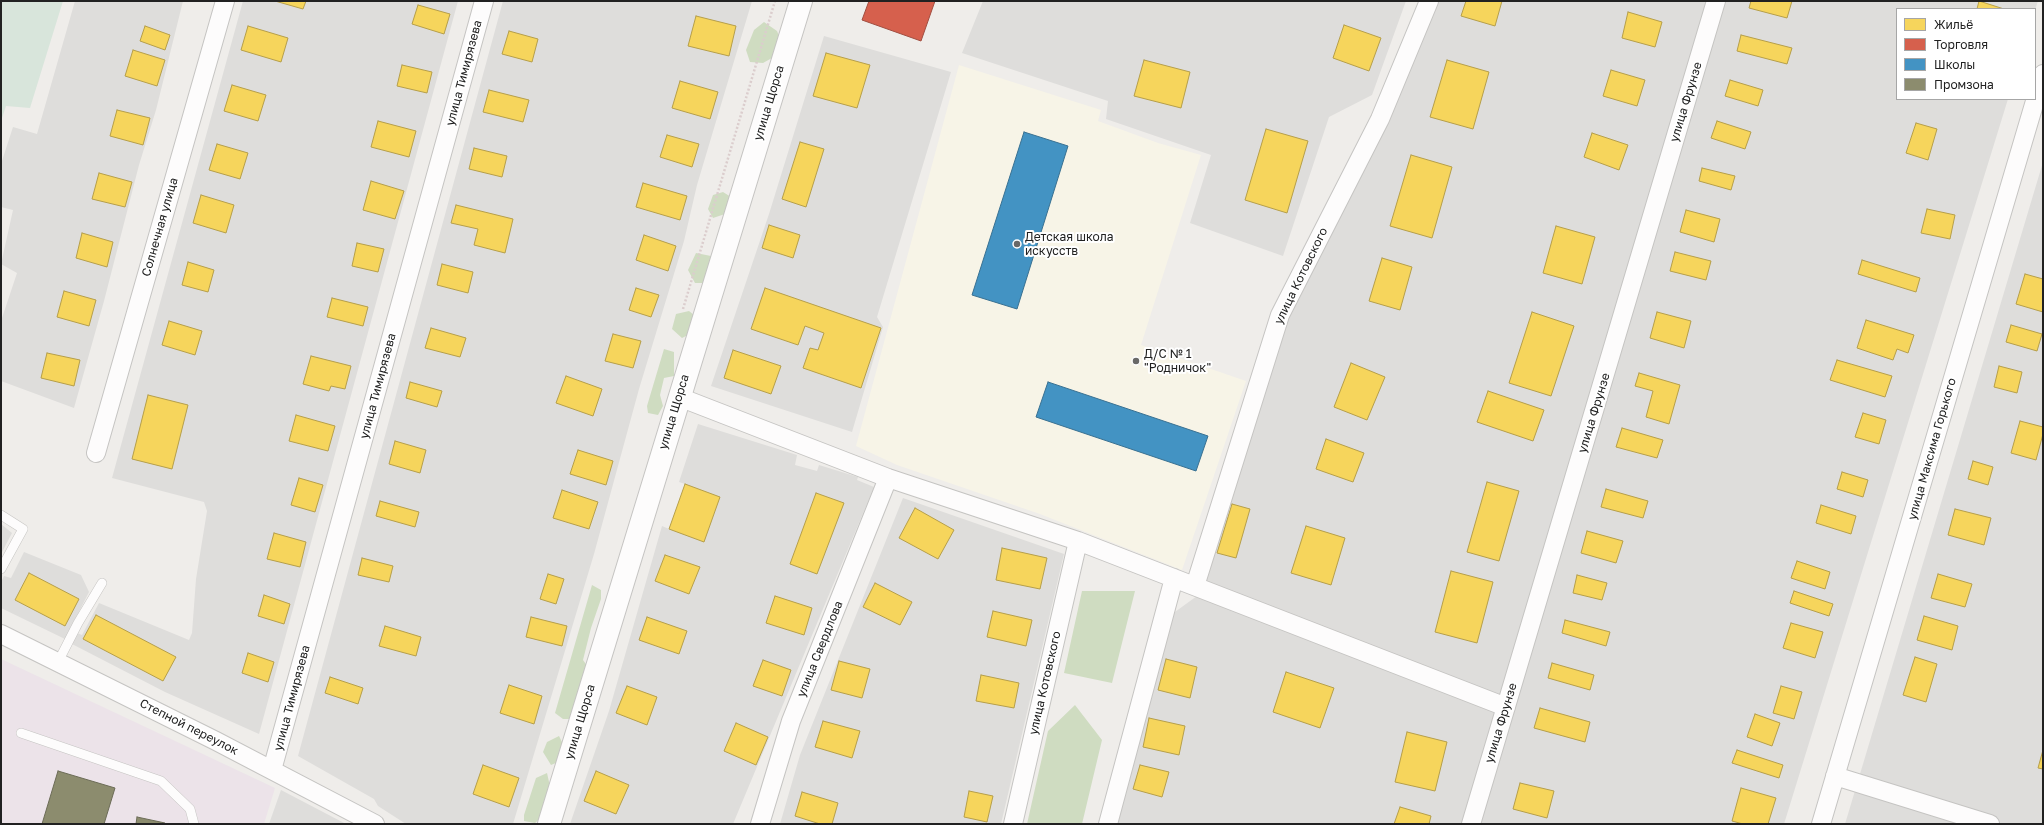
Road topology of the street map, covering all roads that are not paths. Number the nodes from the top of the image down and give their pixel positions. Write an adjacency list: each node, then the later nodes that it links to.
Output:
1 (225, 1): 10 (street, Солнечная улица)
2 (484, 1): 22 (street, улица Тимирязева)
3 (801, 1): 9 (street, улица Щорса)
4 (1429, 1): 17 (street, улица Котовского)
5 (1716, 1): 20 (street, улица Фрунзе)
6 (2043, 74): 7 (street, улица Максима Горького)
7 (2036, 98)
8 (2035, 100): 23 (street, улица Максима Горького)
9 (679, 397): 11 (street); 27 (street, улица Щорса)
10 (96, 453)
11 (888, 478): 13 (street); 28 (street, улица Свердлова)
12 (1, 515): 14 (lane)
13 (1078, 541): 15 (street); 29 (street, улица Котовского)
14 (1, 570)
15 (1174, 578): 17 (street); 30 (street)
16 (102, 583): 19 (lane)
17 (1195, 586): 20 (street)
18 (1, 634): 19 (street, Степной переулок)
19 (58, 662): 22 (street, Степной переулок)
20 (1506, 707): 24 (street, улица Фрунзе)
21 (21, 733): 25 (lane)
22 (272, 770): 26 (street, Степной переулок)
23 (1835, 776): 31 (street, улица Максима Горького); 32 (street)
24 (1476, 823)
25 (194, 824)
26 (375, 824)
27 (550, 824)
28 (760, 824)
29 (1012, 824)
30 (1108, 824)
31 (1821, 824)
32 (1990, 824)

